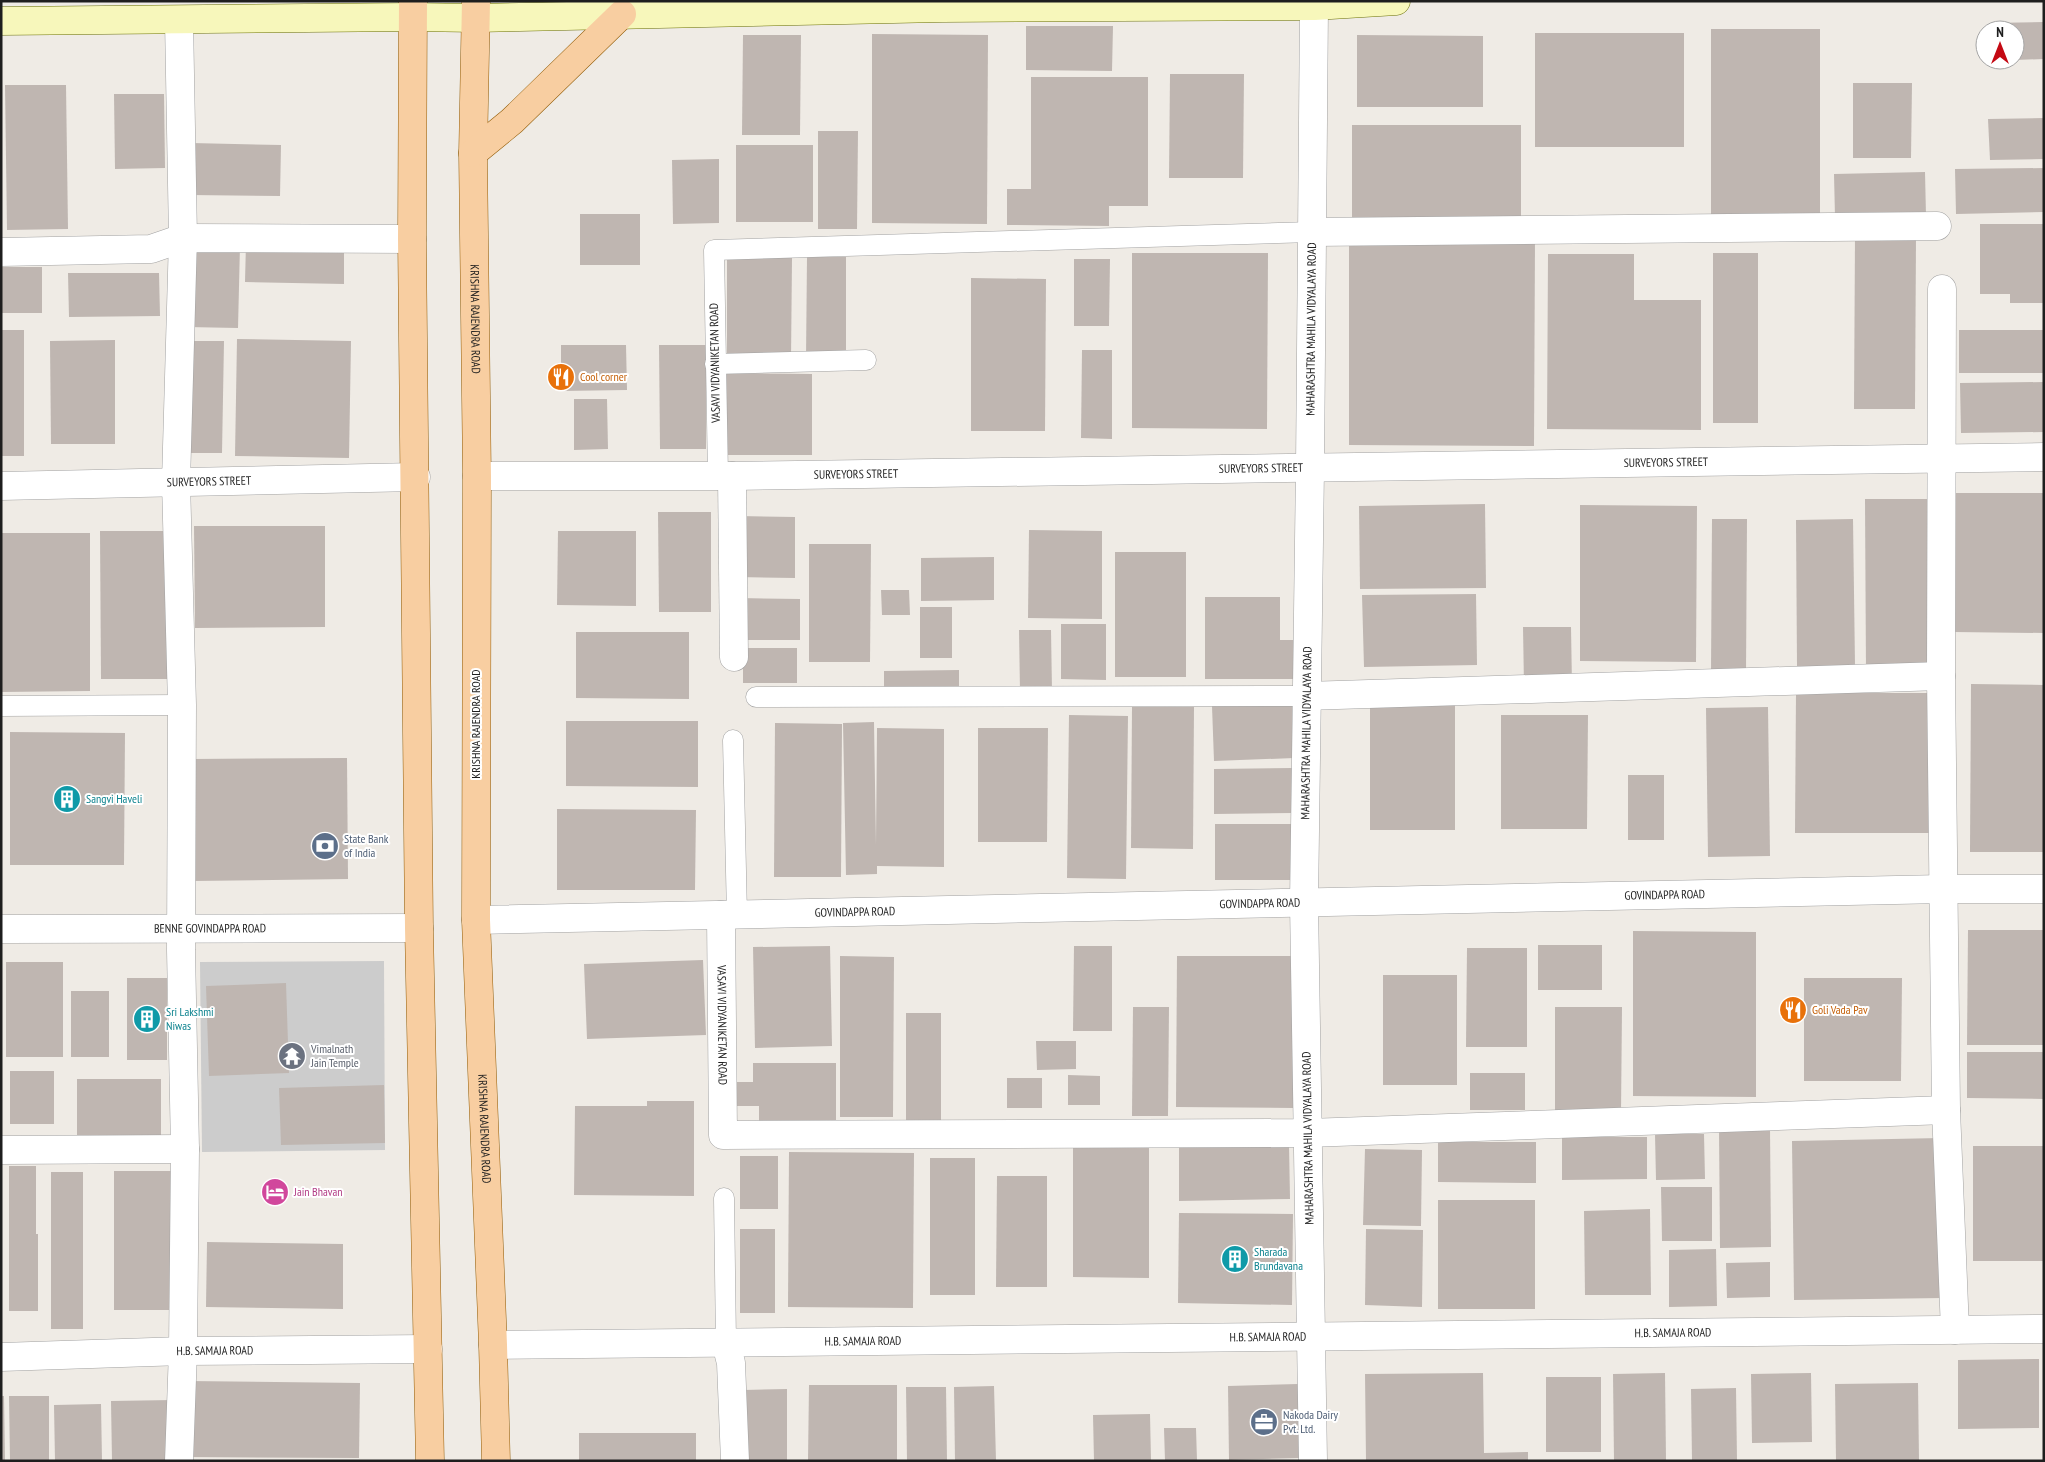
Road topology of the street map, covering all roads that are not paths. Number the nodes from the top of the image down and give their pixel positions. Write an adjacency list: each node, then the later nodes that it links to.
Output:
1 (1396, 1): 2 (main road)
2 (1314, 6): 5 (main road); 10 (street, MAHARASHTRA MAHILA VIDYALAYA ROAD)
3 (413, 9): 4 (main road); 6 (main road); 12 (main road)
4 (476, 10): 5 (main road); 8 (main road, KRISHNA RAJENDRA ROAD)
5 (622, 14): 8 (main road)
6 (179, 20): 7 (main road); 11 (street)
7 (1, 21)
8 (473, 153): 20 (main road, KRISHNA RAJENDRA ROAD)
9 (1936, 226): 10 (street)
10 (1312, 232): 16 (lane, VASAVI VIDYANIKETAN ROAD); 19 (street, MAHARASHTRA MAHILA VIDYALAYA ROAD)
11 (183, 238): 12 (street); 13 (street); 23 (street)
12 (412, 239): 22 (main road)
13 (1, 252)
14 (1942, 289): 18 (street)
15 (866, 360): 16 (lane)
16 (715, 364): 21 (lane, VASAVI VIDYANIKETAN ROAD)
17 (2044, 457): 18 (street, SURVEYORS STREET)
18 (1942, 459): 19 (street, SURVEYORS STREET); 26 (street)
19 (1310, 468): 21 (street, SURVEYORS STREET); 27 (street, MAHARASHTRA MAHILA VIDYALAYA ROAD)
20 (477, 476): 21 (street, SURVEYORS STREET); 36 (main road, KRISHNA RAJENDRA ROAD)
21 (725, 476): 25 (street, VASAVI VIDYANIKETAN ROAD)
22 (416, 477): 23 (street, SURVEYORS STREET); 38 (main road)
23 (176, 482): 24 (street, SURVEYORS STREET); 29 (street)
24 (1, 486)
25 (734, 657)
26 (1940, 676): 27 (street); 32 (street)
27 (1306, 696): 28 (lane); 34 (street, MAHARASHTRA MAHILA VIDYALAYA ROAD)
28 (756, 697)
29 (182, 705): 30 (lane); 37 (street)
30 (1, 706)
31 (733, 740): 35 (lane, VASAVI VIDYANIKETAN ROAD)
32 (1943, 889): 33 (street, GOVINDAPPA ROAD); 34 (street, GOVINDAPPA ROAD); 40 (street)
33 (2044, 889)
34 (1304, 903): 35 (street, GOVINDAPPA ROAD); 41 (street, MAHARASHTRA MAHILA VIDYALAYA ROAD)
35 (729, 915): 36 (street, GOVINDAPPA ROAD); 41 (street, VASAVI VIDYANIKETAN ROAD)
36 (476, 920): 49 (main road, KRISHNA RAJENDRA ROAD)
37 (181, 928): 38 (street, BENNE GOVINDAPPA ROAD); 39 (street, BENNE GOVINDAPPA ROAD); 42 (street)
38 (419, 928): 50 (main road)
39 (1, 929)
40 (1946, 1110): 41 (street); 46 (street)
41 (1308, 1133): 47 (street, MAHARASHTRA MAHILA VIDYALAYA ROAD)
42 (185, 1149): 43 (street); 51 (street)
43 (1, 1150)
44 (724, 1198): 48 (lane)
45 (2044, 1329): 46 (street, H.B. SAMAJA ROAD)
46 (1955, 1330): 47 (street, H.B. SAMAJA ROAD)
47 (1311, 1337): 48 (street, H.B. SAMAJA ROAD); 57 (street, MAHARASHTRA MAHILA VIDYALAYA ROAD)
48 (726, 1343): 49 (street, H.B. SAMAJA ROAD); 56 (street)
49 (493, 1345): 53 (main road, KRISHNA RAJENDRA ROAD)
50 (428, 1349): 51 (street, H.B. SAMAJA ROAD); 55 (main road)
51 (183, 1351): 52 (street, H.B. SAMAJA ROAD); 54 (street)
52 (1, 1357)
53 (497, 1456)
54 (179, 1461)
55 (430, 1461)
56 (735, 1461)
57 (1313, 1461)

